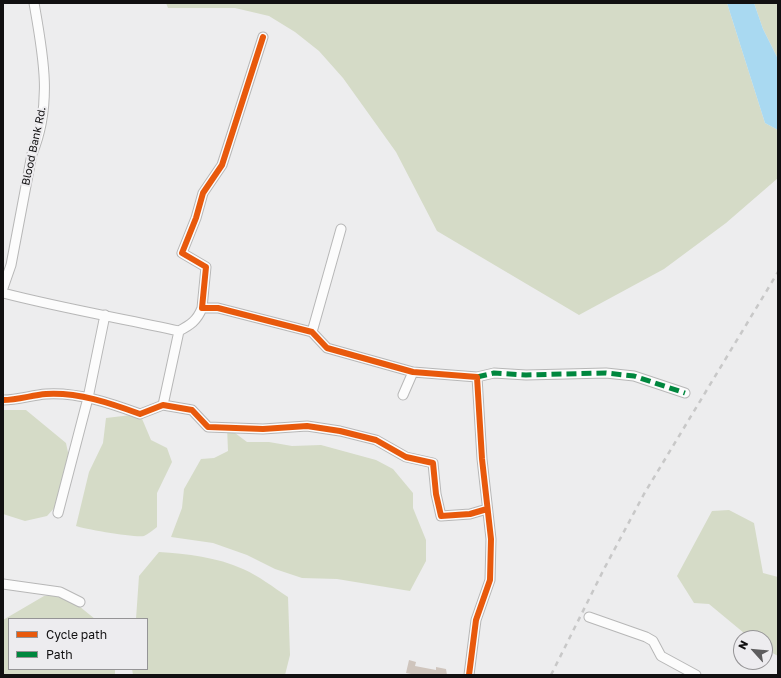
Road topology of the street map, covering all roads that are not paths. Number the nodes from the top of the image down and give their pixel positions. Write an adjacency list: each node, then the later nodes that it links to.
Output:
1 (34, 3): 4 (street, Blood Bank Rd.)
2 (263, 37): 6 (street)
3 (341, 230): 9 (street)
4 (3, 288)
5 (3, 293): 7 (street)
6 (202, 308): 8 (street); 9 (street)
7 (105, 315): 8 (street); 14 (street)
8 (179, 331): 16 (street)
9 (312, 332): 10 (street)
10 (413, 372): 11 (street); 13 (street)
11 (478, 377): 12 (street); 17 (street)
12 (685, 393)
13 (403, 395)
14 (88, 398): 15 (street); 16 (street); 18 (street)
15 (3, 400)
16 (163, 405): 17 (street)
17 (488, 510): 22 (street)
18 (58, 513)
19 (3, 584): 20 (street)
20 (80, 602)
21 (589, 617): 23 (street)
22 (469, 675)
23 (696, 675)

